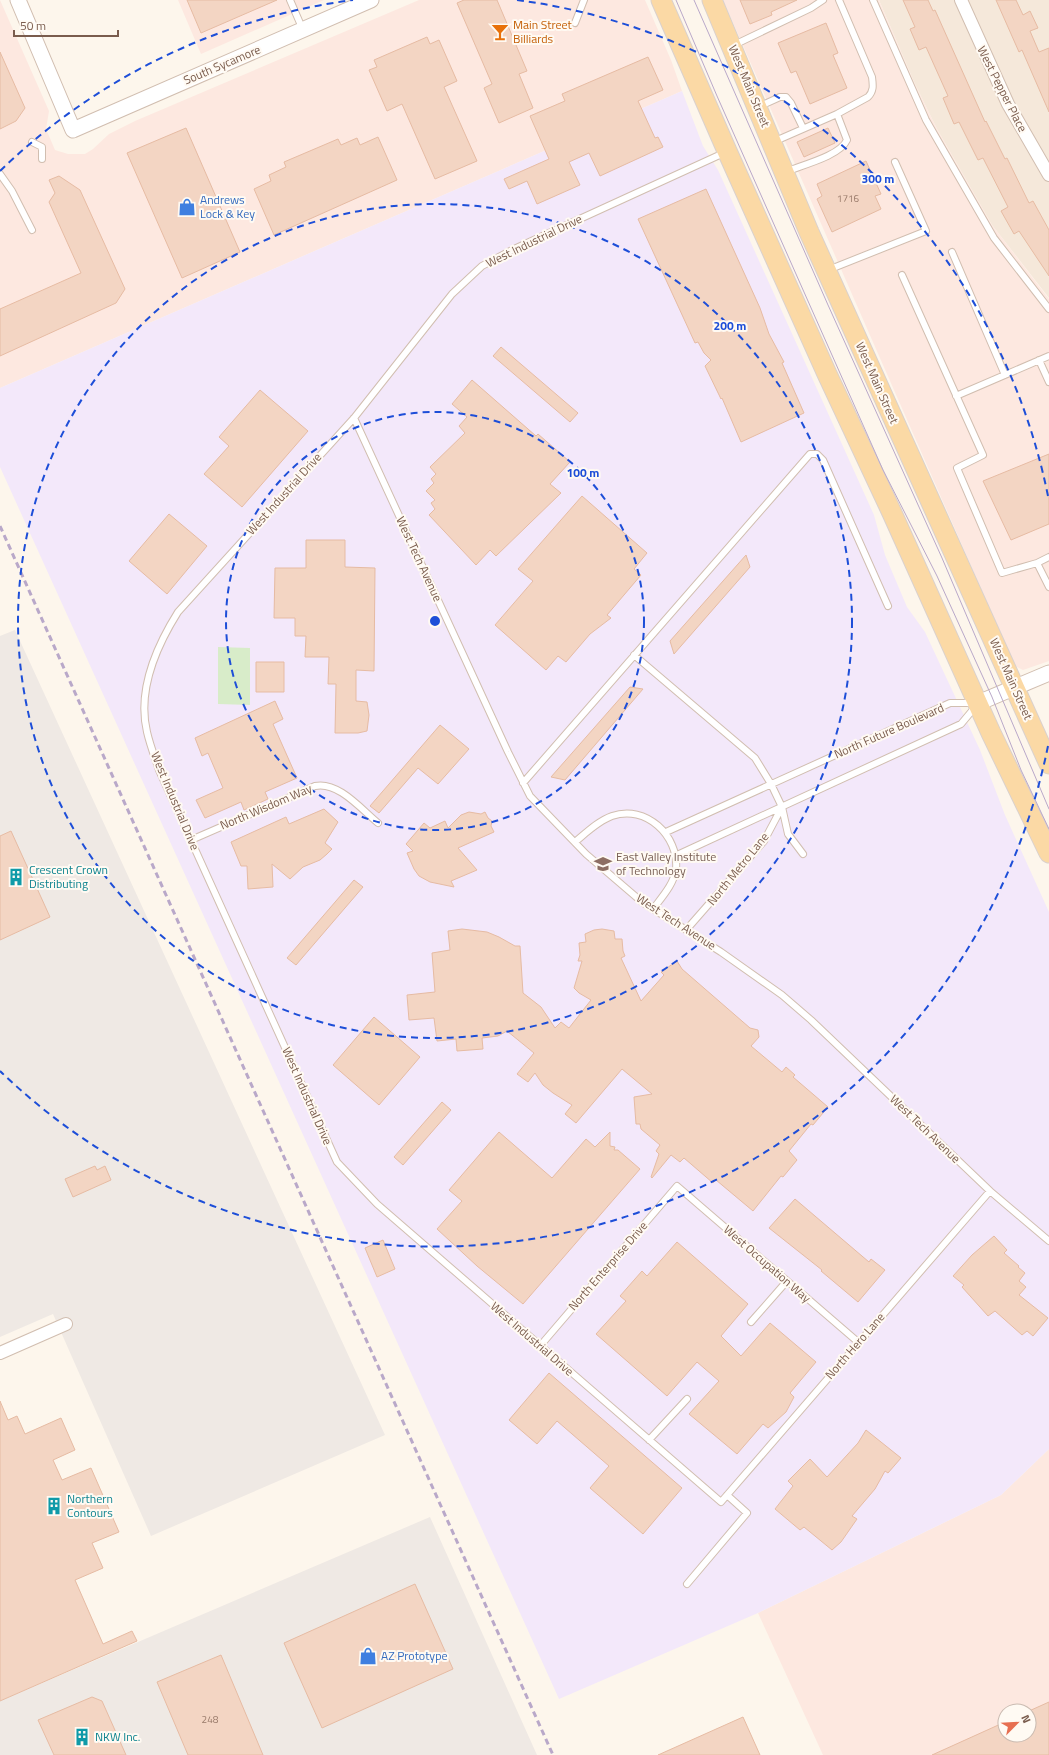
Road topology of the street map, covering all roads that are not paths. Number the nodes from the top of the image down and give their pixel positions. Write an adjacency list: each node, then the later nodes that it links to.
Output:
1 (18, 0): 12 (street, South Sycamore)
2 (290, 0): 12 (lane)
3 (371, 0): 12 (street, South Sycamore)
4 (584, 0): 11 (lane)
5 (661, 0): 19 (main road)
6 (712, 0): 13 (main road, West Main Street)
7 (823, 0): 13 (lane)
8 (839, 0): 15 (lane)
9 (873, 0): 29 (lane)
10 (960, 0): 24 (street, West Pepper Place)
11 (575, 23)
12 (303, 30)
13 (732, 46): 14 (main road, West Main Street)
14 (758, 107): 16 (lane); 18 (main road, West Main Street)
15 (837, 114): 16 (lane); 22 (lane)
16 (803, 128): 18 (lane)
17 (32, 142): 20 (lane)
18 (772, 142): 22 (main road, West Main Street)
19 (727, 151): 35 (lane, West Industrial Drive); 43 (main road)
20 (42, 159)
21 (895, 162): 27 (lane)
22 (784, 172): 27 (main road, West Main Street)
23 (0, 174): 25 (lane)
24 (1049, 175)
25 (32, 230)
26 (952, 252): 32 (lane)
27 (827, 271): 42 (main road, West Main Street)
28 (902, 275): 34 (lane)
29 (1049, 309)
30 (1049, 356): 31 (lane)
31 (1039, 360): 32 (lane); 33 (lane)
32 (1005, 375): 34 (lane)
33 (1049, 382)
34 (956, 396): 37 (lane)
35 (354, 418): 45 (lane, West Tech Avenue); 50 (lane, West Industrial Drive)
36 (1049, 557): 37 (lane)
37 (1037, 563): 38 (lane)
38 (1049, 587)
39 (888, 606): 40 (lane)
40 (634, 655): 45 (lane); 46 (lane)
41 (1049, 673): 42 (street, West Main Street)
42 (1014, 687): 43 (street, West Main Street); 44 (main road, West Main Street)
43 (978, 703): 46 (lane, North Future Boulevard); 47 (lane, North Future Boulevard); 52 (main road)
44 (1049, 764)
45 (523, 783): 51 (lane, West Tech Avenue)
46 (771, 784): 47 (lane); 49 (lane, North Future Boulevard)
47 (782, 807): 53 (lane); 54 (lane, North Future Boulevard); 56 (lane, North Metro Lane)
48 (378, 822): 50 (lane, North Wisdom Way)
49 (666, 832): 51 (lane); 54 (lane)
50 (191, 840): 64 (lane, West Industrial Drive)
51 (575, 842): 55 (lane, West Tech Avenue)
52 (1049, 853)
53 (803, 854)
54 (675, 856): 55 (lane)
55 (653, 908): 56 (lane, West Tech Avenue)
56 (687, 929): 58 (lane, West Tech Avenue)
57 (677, 1186): 60 (lane, West Occupation Way); 64 (lane, North Enterprise Drive)
58 (990, 1191): 59 (lane, West Tech Avenue); 63 (lane, North Hero Lane)
59 (1049, 1241)
60 (787, 1281): 61 (lane); 63 (lane, West Occupation Way)
61 (751, 1322)
62 (66, 1324): 65 (street)
63 (858, 1342): 68 (lane, North Hero Lane)
64 (540, 1346): 67 (lane, West Industrial Drive)
65 (0, 1353)
66 (686, 1399): 67 (lane)
67 (649, 1440): 69 (lane, West Industrial Drive)
68 (726, 1495): 69 (lane, North Hero Lane); 70 (lane)
69 (721, 1502)
70 (687, 1584)

